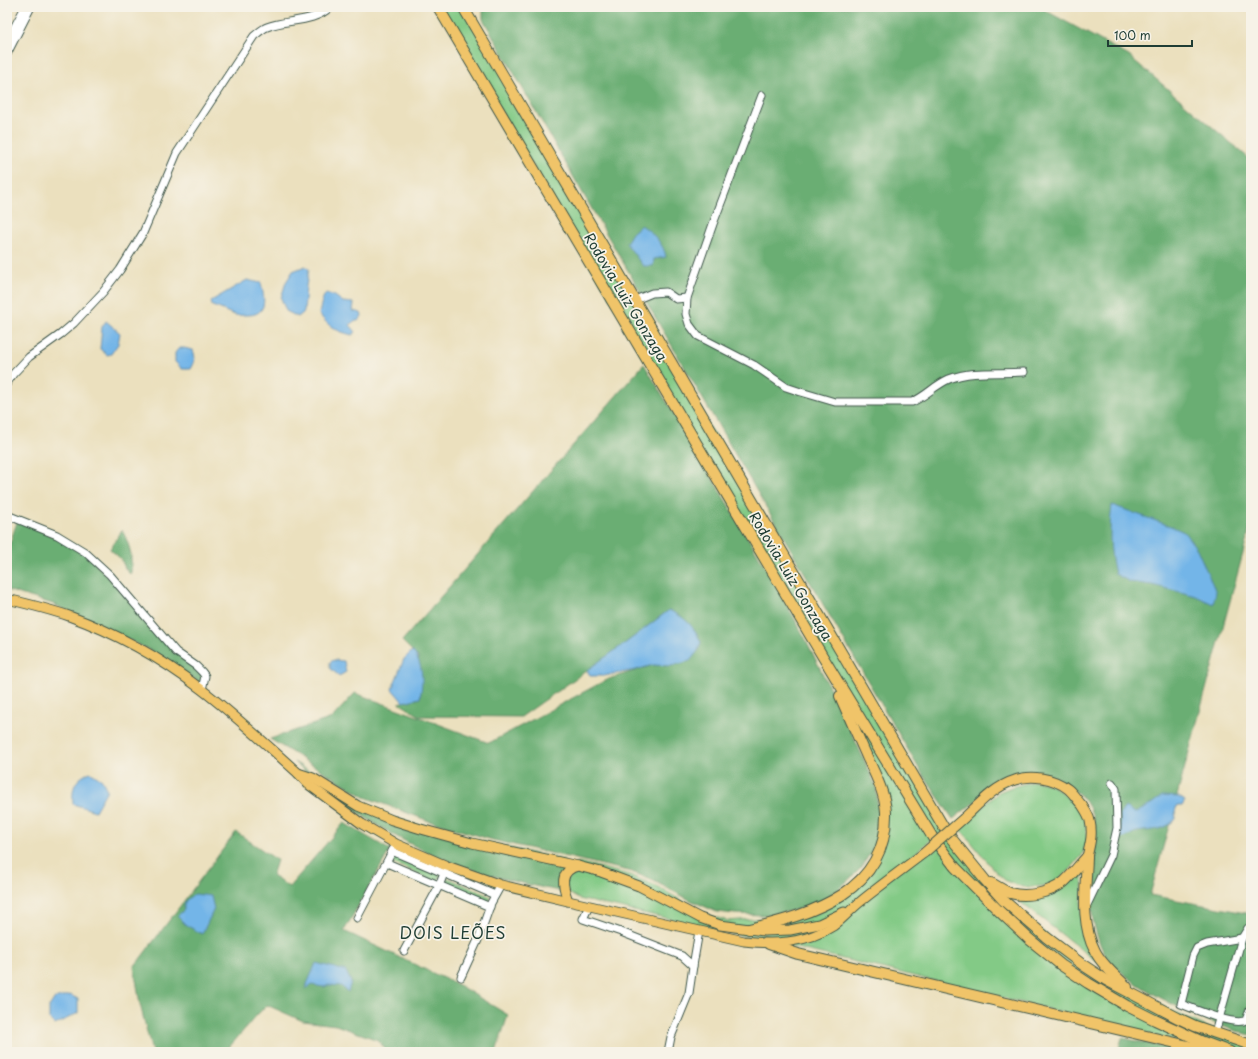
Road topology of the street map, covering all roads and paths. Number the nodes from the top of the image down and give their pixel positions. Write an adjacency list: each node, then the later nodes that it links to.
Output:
1 (24, 7): 6 (street)
2 (31, 7): 7 (street)
3 (330, 7): 12 (street)
4 (438, 7): 15 (highway, Rodovia Luiz Gonzaga)
5 (463, 7): 10 (highway, Rodovia Luiz Gonzaga)
6 (7, 41)
7 (7, 54)
8 (762, 95): 9 (street)
9 (687, 298): 10 (street); 11 (street)
10 (635, 300): 24 (highway, Rodovia Luiz Gonzaga)
11 (1024, 372)
12 (7, 383)
13 (7, 515): 16 (street)
14 (7, 599): 16 (main road)
15 (823, 657): 35 (highway); 51 (highway, Rodovia Luiz Gonzaga)
16 (202, 690): 17 (main road)
17 (298, 773): 19 (main road); 22 (main road)
18 (1112, 783): 32 (street)
19 (394, 848): 21 (street); 23 (main road)
20 (1087, 857): 24 (highway); 31 (main road, bridge); 32 (highway)
21 (387, 863): 26 (street); 33 (street)
22 (578, 866): 28 (main road); 35 (main road)
23 (446, 870): 25 (main road); 26 (street); 27 (street)
24 (985, 880): 42 (highway, Rodovia Luiz Gonzaga)
25 (501, 885): 27 (street); 28 (main road)
26 (439, 886): 30 (street); 39 (street)
27 (495, 895): 30 (street)
28 (568, 901): 29 (main road)
29 (589, 906): 36 (main road); 40 (street)
30 (490, 907): 41 (street)
31 (852, 908): 35 (main road); 38 (main road)
32 (1085, 908): 42 (highway)
33 (357, 918)
34 (1248, 928): 37 (street)
35 (748, 929)
36 (699, 931): 38 (main road); 40 (street)
37 (1242, 938): 43 (street); 46 (street)
38 (769, 944): 50 (highway)
39 (404, 951)
40 (693, 966): 49 (street)
41 (461, 977)
42 (1138, 997): 45 (highway, Rodovia Luiz Gonzaga)
43 (1181, 1004): 45 (street); 46 (street)
44 (1251, 1007): 46 (street)
45 (1178, 1018): 47 (highway, Rodovia Luiz Gonzaga)
46 (1219, 1018): 47 (street)
47 (1215, 1033): 48 (highway, Rodovia Luiz Gonzaga)
48 (1251, 1045)
49 (668, 1052)
50 (1214, 1052)
51 (1230, 1052)

